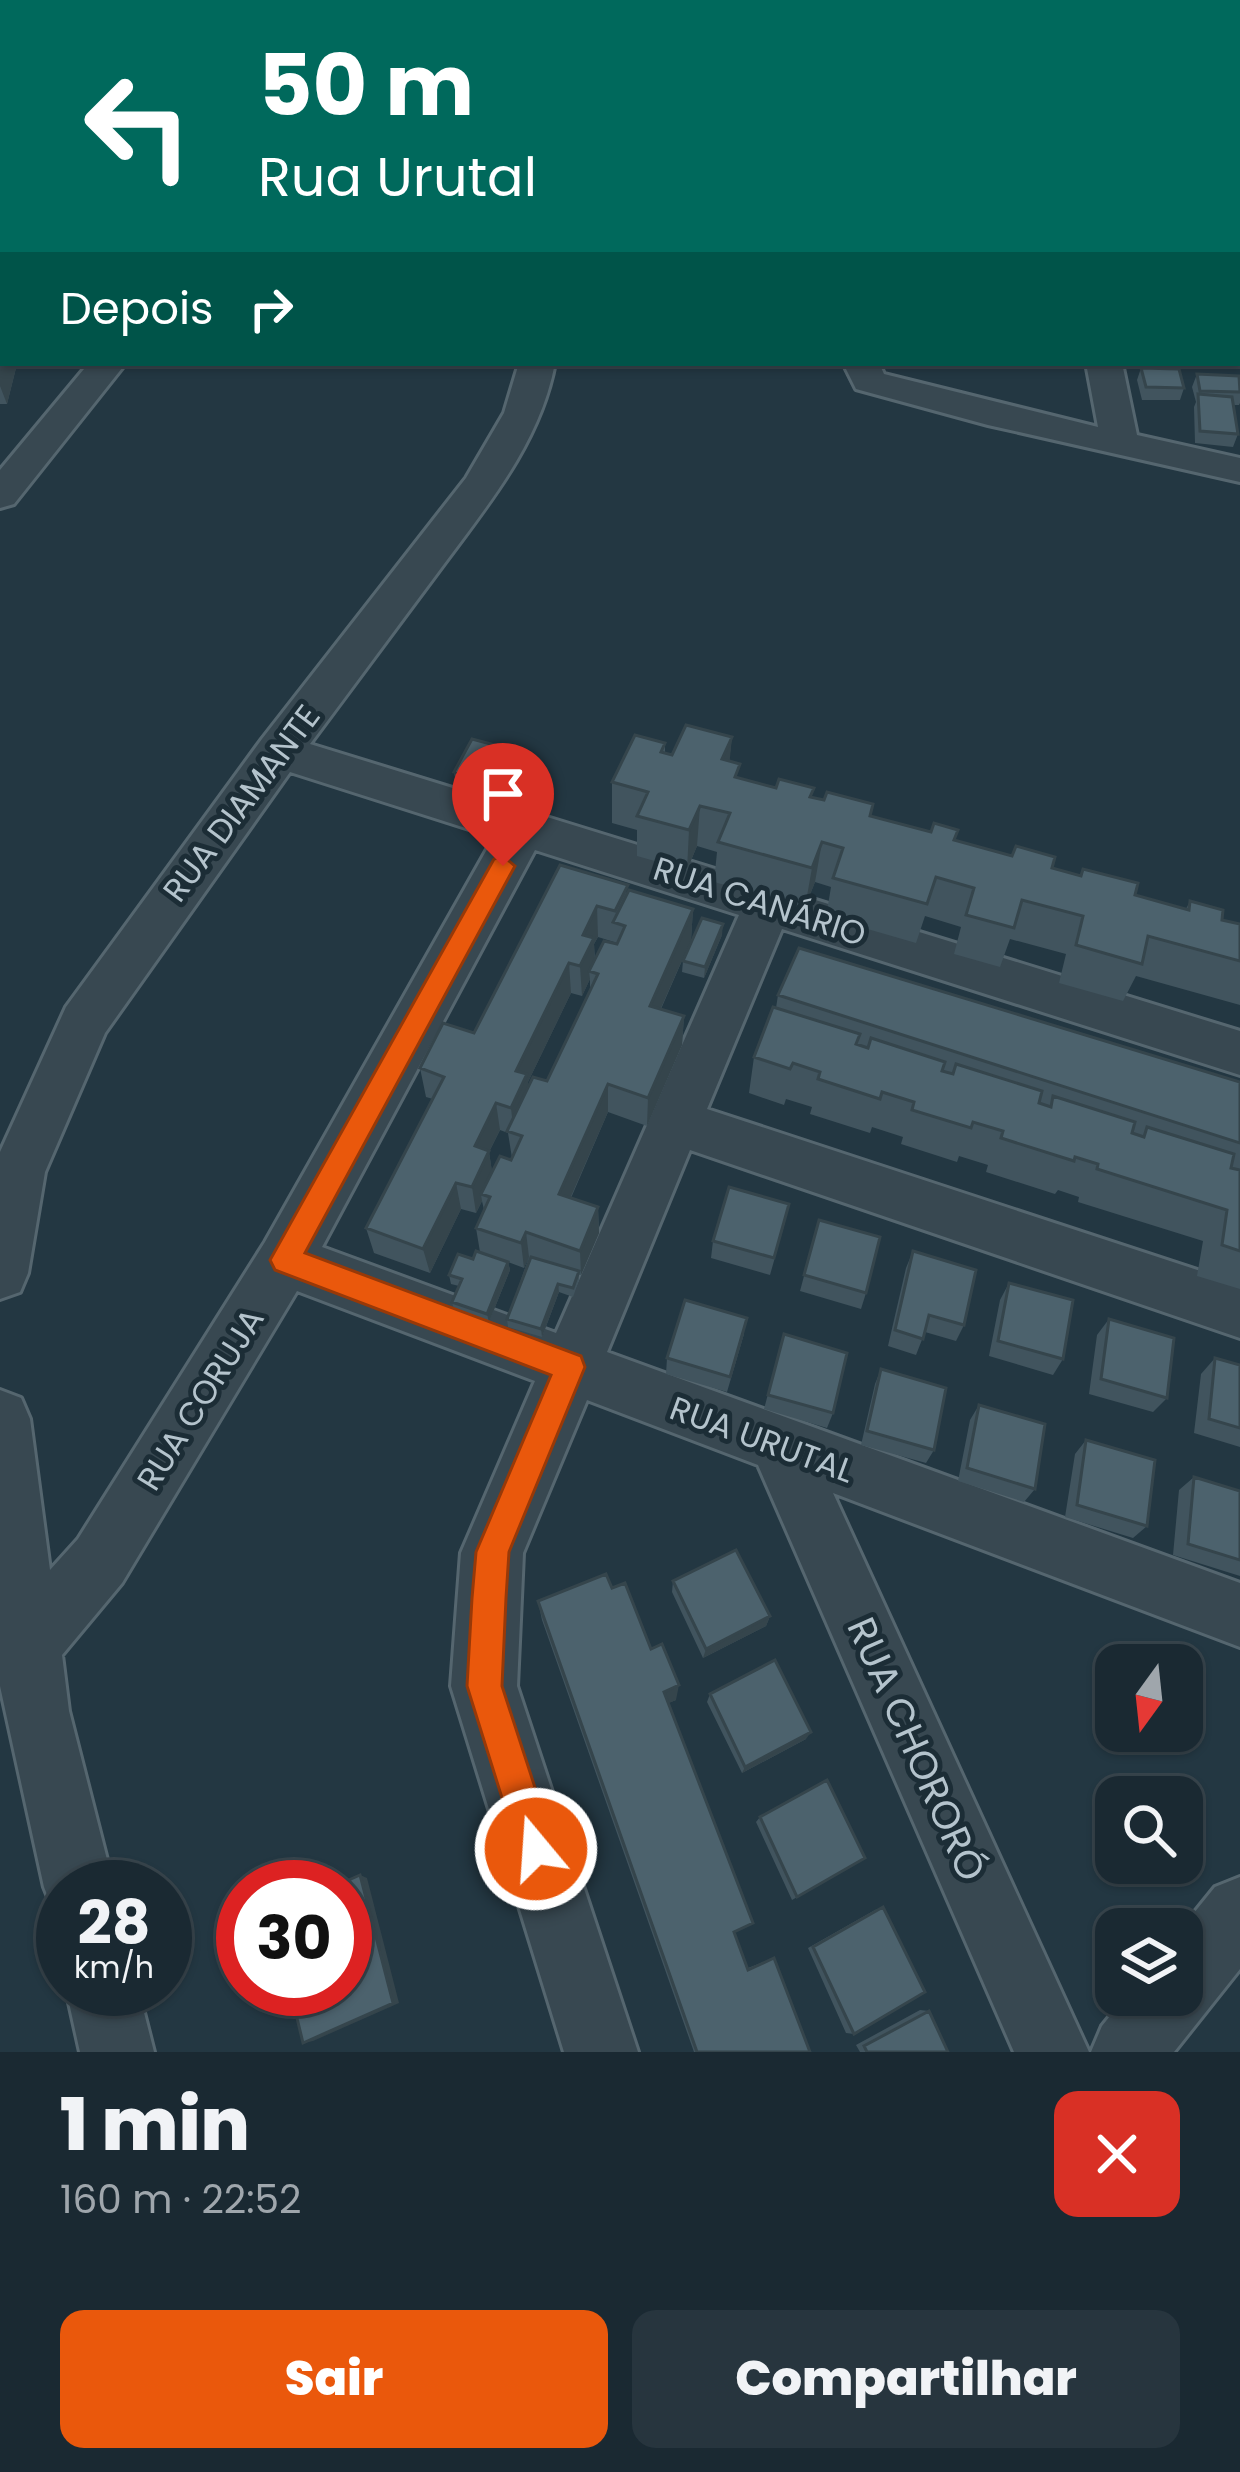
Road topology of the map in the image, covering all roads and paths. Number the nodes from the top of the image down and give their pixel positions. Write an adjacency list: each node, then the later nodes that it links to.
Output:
1 (106, 366): 7 (street)
2 (537, 366): 10 (street, RUA DIAMANTE)
3 (1105, 366): 5 (street)
4 (865, 372): 5 (street)
5 (1120, 443): 8 (street)
6 (0, 450): 7 (street)
7 (41, 451): 9 (street)
8 (1240, 470)
9 (0, 495)
10 (278, 751): 11 (street, RUA CANÁRIO); 16 (street, RUA DIAMANTE)
11 (524, 826): 12 (street, RUA CANÁRIO); 15 (street, RUA CORUJA)
12 (768, 903): 13 (street, RUA CANÁRIO); 14 (street)
13 (1240, 1053)
14 (678, 1123): 17 (street); 18 (street)
15 (285, 1260): 18 (street, RUA URUTAL); 22 (street, RUA CORUJA)
16 (0, 1273)
17 (1240, 1311)
18 (570, 1367): 20 (street, RUA URUTAL); 29 (street)
19 (0, 1419): 22 (street)
20 (781, 1447): 21 (street, RUA URUTAL); 30 (street, RUA CHORORÓ)
21 (1240, 1615)
22 (29, 1643): 23 (street)
23 (72, 1860)
24 (1240, 1912): 25 (street)
25 (1203, 1958)
26 (108, 2016): 28 (street)
27 (1156, 2016): 31 (street)
28 (116, 2052)
29 (601, 2052)
30 (1052, 2052)
31 (1128, 2052)

